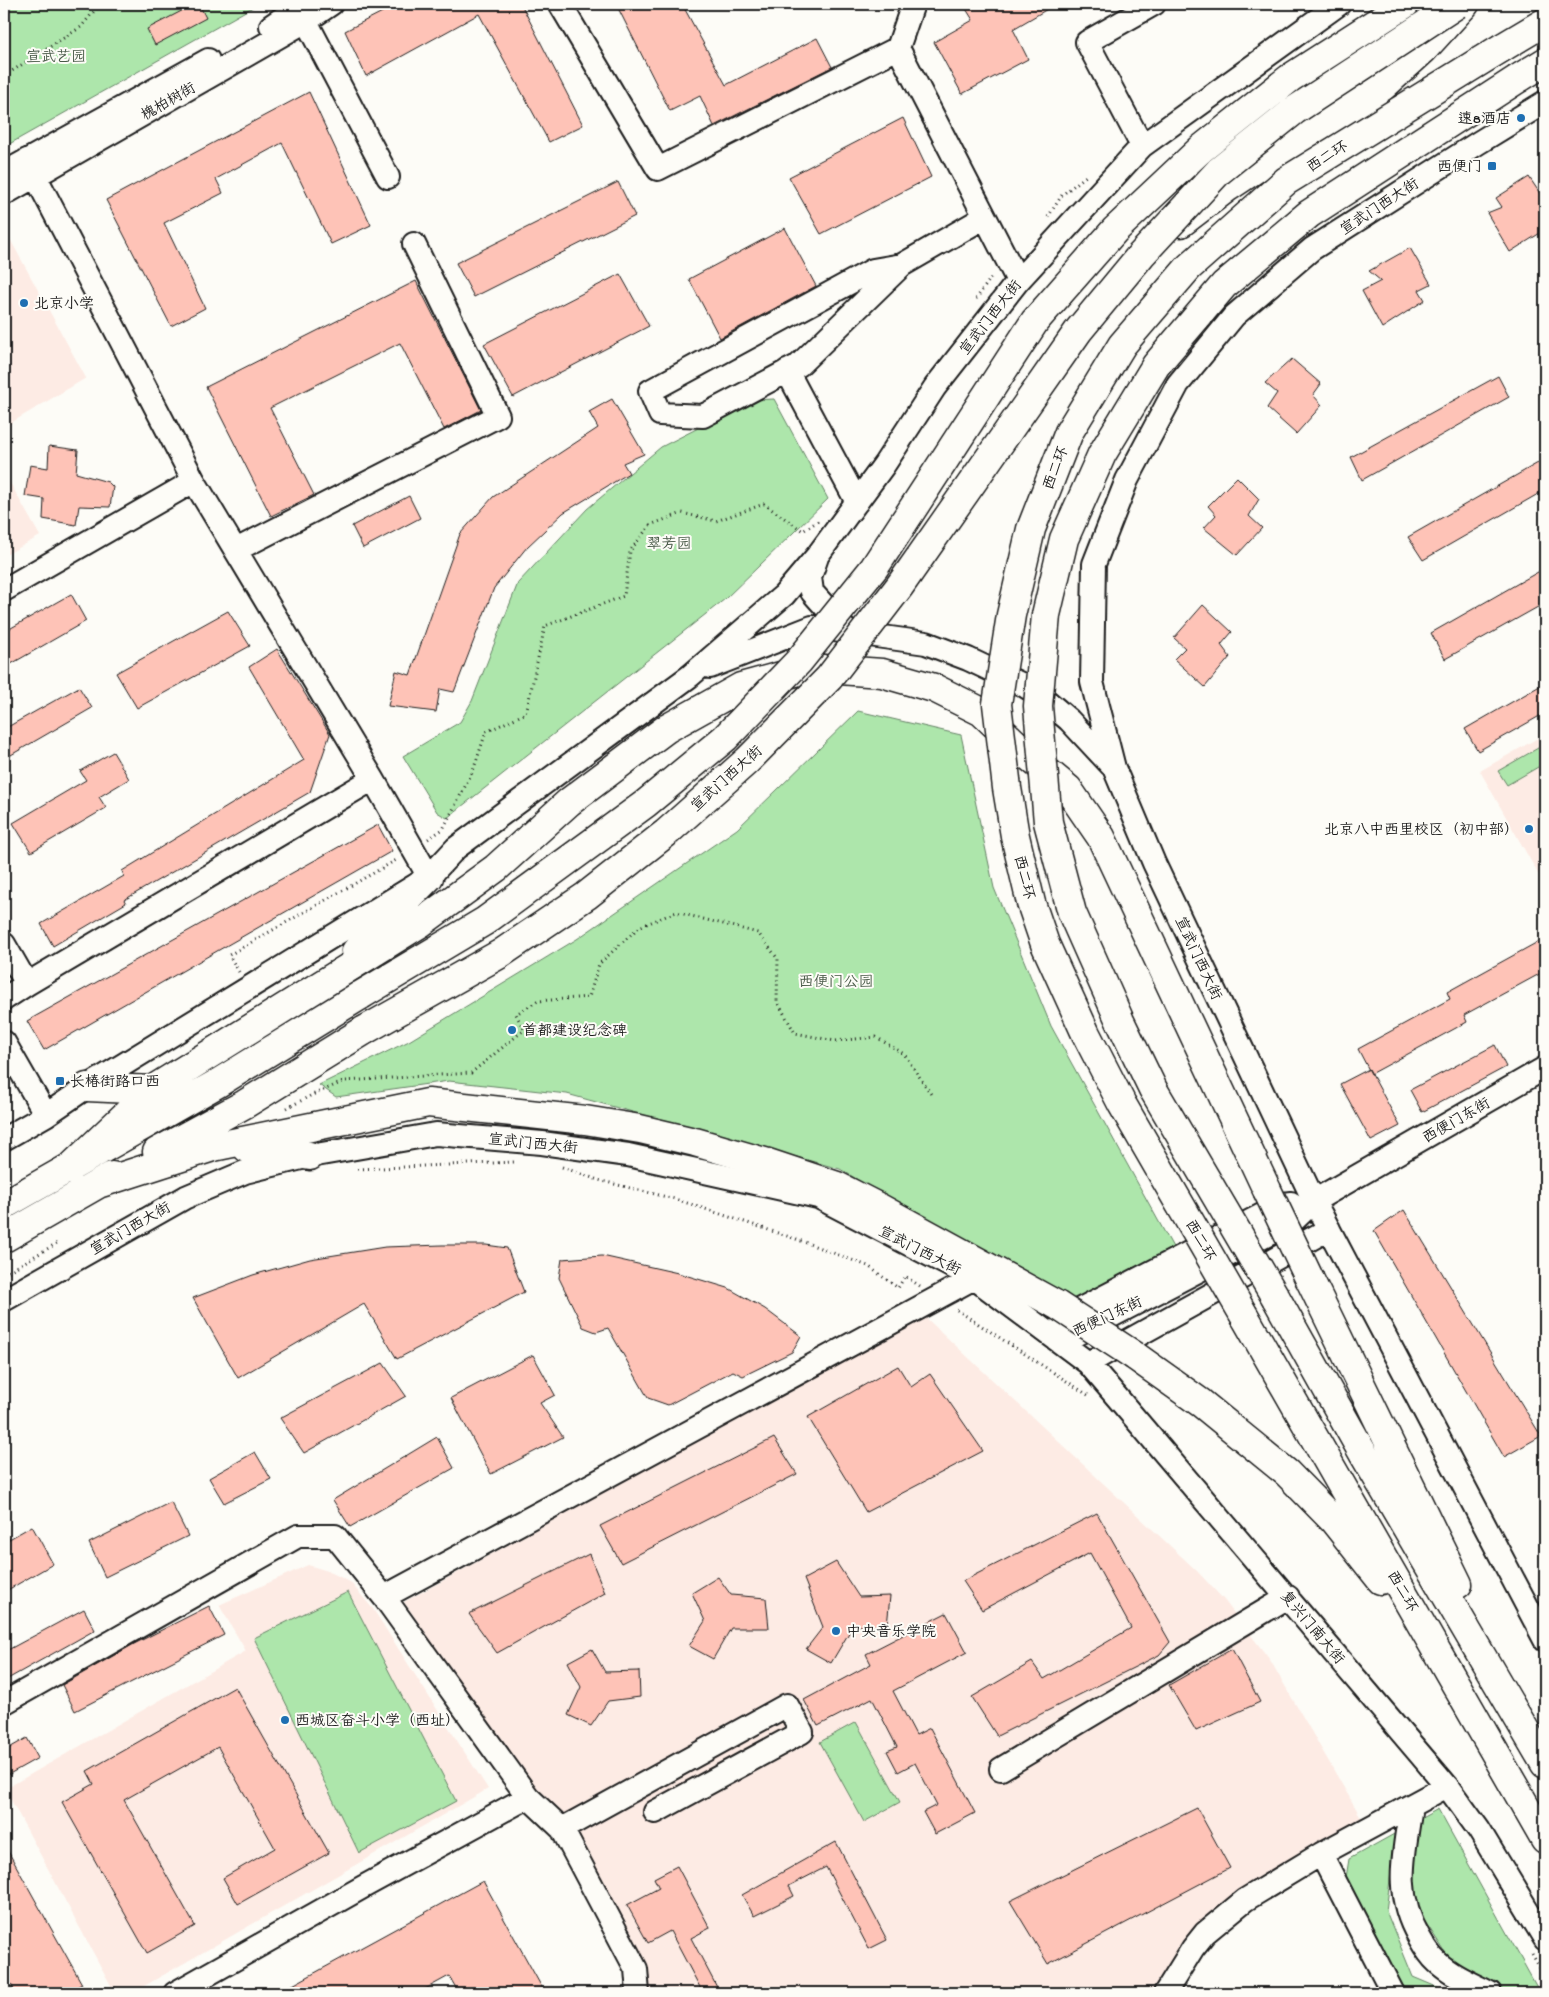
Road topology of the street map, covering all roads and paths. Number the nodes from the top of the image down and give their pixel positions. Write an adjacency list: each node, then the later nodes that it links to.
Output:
1 (100, 4): 14 (path)
2 (331, 4): 10 (street, 槐柏树街)
3 (560, 4): 12 (street)
4 (913, 4): 12 (street)
5 (1154, 4): 16 (street)
6 (1339, 4): 16 (street, 宣武门西大街)
7 (1405, 4): 59 (highway, 宣武门西大街, bridge)
8 (1457, 4): 25 (highway, 宣武门西大街, bridge)
9 (1465, 4): 25 (highway, 宣武门西大街, bridge)
10 (305, 12): 17 (street, 槐柏树街); 20 (street)
11 (1545, 22): 77 (highway, 西二环, bridge)
12 (898, 48): 22 (street)
13 (1545, 62): 78 (highway, bridge)
14 (4, 76)
15 (1545, 102): 38 (street, 宣武门西大街)
16 (1142, 146): 27 (street, 宣武门西大街)
17 (31, 169): 19 (street, 槐柏树街); 21 (street, 槐柏树街); 30 (street)
18 (1091, 171): 23 (path)
19 (4, 173)
20 (388, 177)
21 (4, 194)
22 (985, 217): 26 (street); 27 (street)
23 (1046, 220)
24 (414, 244): 33 (street)
25 (1141, 254): 61 (highway, 宣武门西大街, bridge)
26 (902, 265): 29 (street); 29 (street)
27 (1013, 271): 28 (path); 31 (street, 宣武门西大街)
28 (971, 307)
29 (787, 371): 31 (street)
30 (194, 481): 33 (street); 35 (street)
31 (857, 502): 34 (street, 宣武门西大街)
32 (822, 518): 40 (path)
33 (236, 550): 39 (street)
34 (817, 556): 36 (street); 37 (street, 宣武门西大街)
35 (4, 590)
36 (848, 632): 37 (street, 宣武门西大街); 38 (street, 宣武门西大街)
37 (690, 676): 41 (street, 宣武门西大街)
38 (1114, 768): 62 (street, 宣武门西大街)
39 (374, 779): 40 (street); 43 (street)
40 (414, 849): 41 (street); 45 (path)
41 (429, 877): 44 (highway); 45 (street, 宣武门西大街)
42 (4, 944): 43 (street)
43 (27, 984): 46 (street)
44 (321, 986): 50 (highway); 78 (highway, bridge)
45 (249, 988): 49 (street, 宣武门西大街)
46 (4, 1000)
47 (4, 1042): 53 (street)
48 (1545, 1068): 62 (street, 西便门东街)
49 (87, 1087): 50 (highway); 53 (street, 宣武门西大街)
50 (152, 1090): 59 (highway)
51 (931, 1094): 52 (path)
52 (284, 1109)
53 (46, 1115): 54 (street, 宣武门西大街)
54 (4, 1139)
55 (213, 1147): 56 (highway); 61 (highway); 77 (highway, bridge)
56 (310, 1156): 68 (street, 宣武门西大街); 70 (street, 宣武门西大街)
57 (519, 1162): 60 (path)
58 (556, 1165): 69 (path)
59 (68, 1170): 63 (highway, 宣武门西大街)
60 (356, 1170)
61 (98, 1184): 65 (highway, 宣武门西大街)
62 (1314, 1201): 64 (street); 71 (street, 西便门东街)
63 (4, 1205)
64 (1328, 1229): 72 (street); 76 (street)
65 (4, 1238)
66 (59, 1242): 67 (path)
67 (4, 1274)
68 (974, 1278): 69 (street); 71 (street, 宣武门西大街)
69 (938, 1298): 73 (path); 74 (street)
70 (4, 1300)
71 (1054, 1338): 72 (street, 复兴门南大街)
72 (1088, 1363): 75 (street, 复兴门南大街)
73 (1089, 1396)
74 (384, 1597): 79 (street); 83 (street)
75 (1288, 1597): 81 (street); 82 (street, 复兴门南大街)
76 (1545, 1640)
77 (1439, 1654): 87 (highway, 西二环)
78 (1492, 1675): 80 (highway)
79 (4, 1703)
80 (1545, 1764)
81 (1001, 1769)
82 (1447, 1786): 84 (street); 89 (street, 复兴门南大街)
83 (528, 1797): 86 (street); 91 (street)
84 (1410, 1806): 88 (street); 95 (street)
85 (655, 1812): 86 (street)
86 (562, 1829): 92 (street)
87 (1545, 1840)
88 (1321, 1854): 93 (street); 94 (street)
89 (1538, 1945): 90 (path)
90 (1545, 1977)
91 (175, 1993)
92 (638, 1993)
93 (1165, 1993)
94 (1393, 1993)
95 (1490, 1993)

